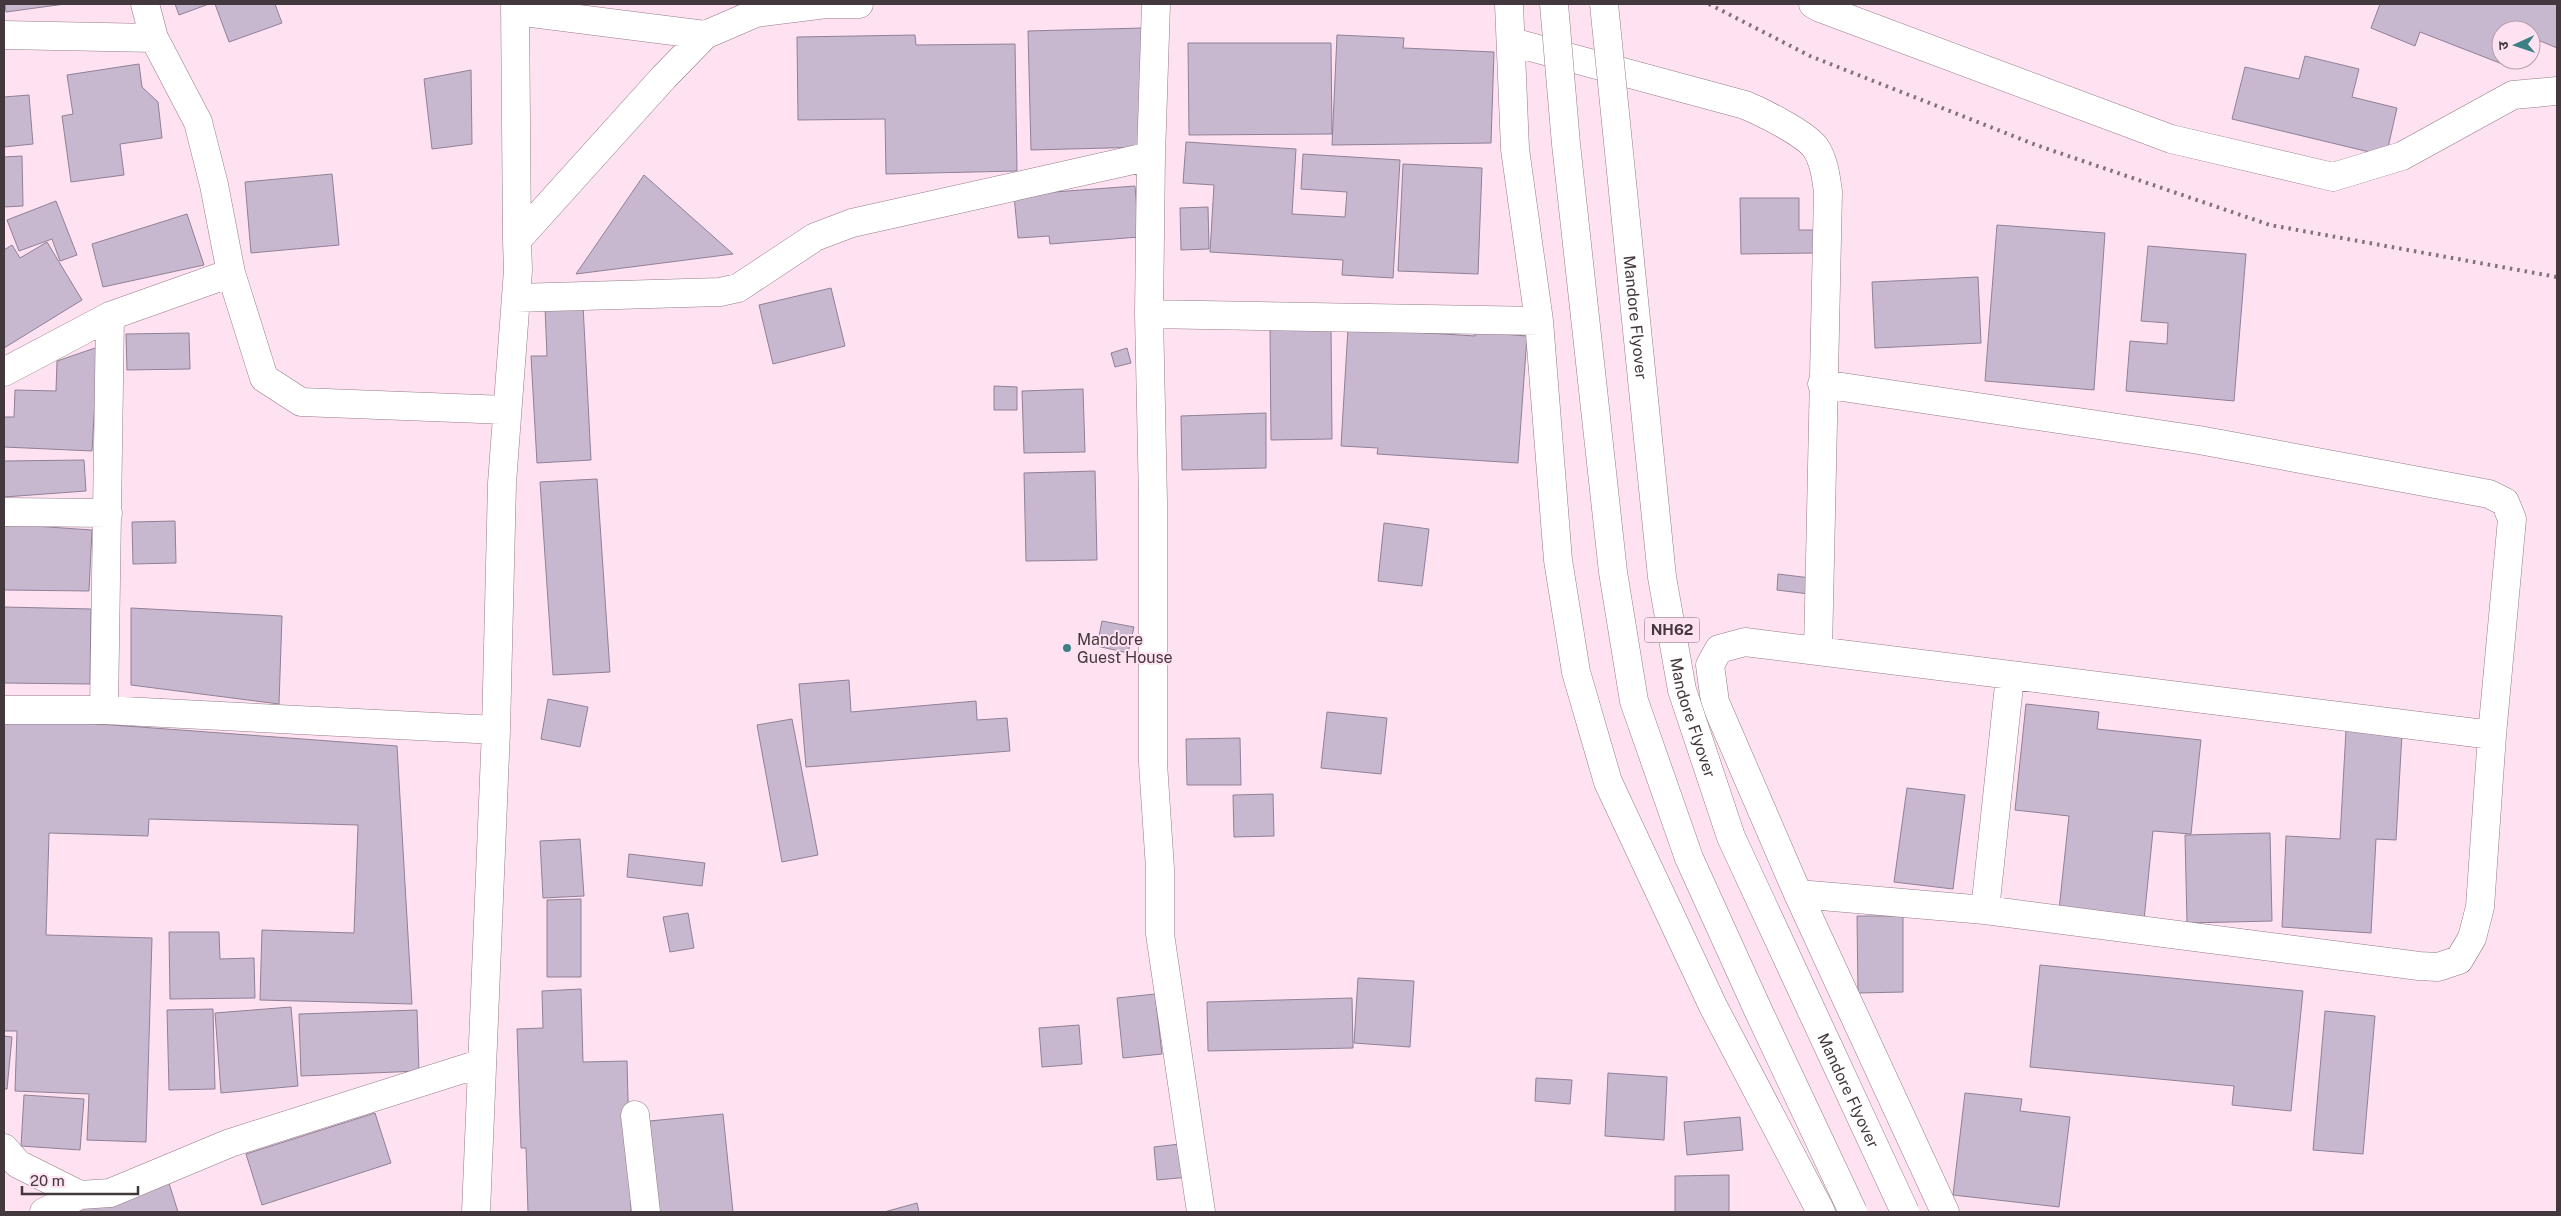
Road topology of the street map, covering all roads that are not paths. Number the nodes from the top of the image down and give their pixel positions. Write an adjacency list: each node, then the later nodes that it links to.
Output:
1 (145, 4): 11 (main road)
2 (859, 4): 10 (main road)
3 (1156, 4): 14 (main road)
4 (1509, 4): 12 (main road)
5 (1554, 4): 43 (main road, NH62, bridge)
6 (1604, 4): 44 (main road, Mandore Flyover / NH62, bridge)
7 (1813, 4): 13 (main road)
8 (516, 8): 10 (main road); 15 (main road)
9 (4, 35): 11 (main road)
10 (705, 35): 15 (main road)
11 (154, 38): 16 (main road)
12 (1512, 42): 20 (main road); 22 (main road)
13 (2557, 91)
14 (1151, 156): 17 (main road); 18 (main road)
15 (517, 240): 17 (main road)
16 (231, 273): 19 (main road); 23 (main road)
17 (516, 298): 23 (main road)
18 (1149, 314): 20 (main road); 41 (main road)
19 (110, 316): 21 (main road); 25 (main road)
20 (1539, 321): 42 (main road)
21 (4, 372)
22 (1822, 384): 26 (main road); 31 (main road)
23 (507, 410): 30 (main road)
24 (4, 512): 25 (main road)
25 (108, 513): 29 (main road)
26 (1818, 651): 27 (main road); 32 (main road)
27 (2010, 676): 31 (main road); 33 (main road)
28 (4, 710): 29 (main road)
29 (104, 710): 30 (main road)
30 (496, 730): 34 (main road)
31 (2492, 735): 33 (main road)
32 (1798, 894): 33 (main road); 45 (main road)
33 (1986, 910)
34 (482, 1063): 37 (main road); 39 (main road)
35 (635, 1115): 40 (main road)
36 (4, 1148): 37 (main road)
37 (80, 1195): 38 (main road)
38 (44, 1212)
39 (476, 1212)
40 (646, 1212)
41 (1201, 1212)
42 (1821, 1212)
43 (1853, 1212)
44 (1905, 1212)
45 (1945, 1212)

